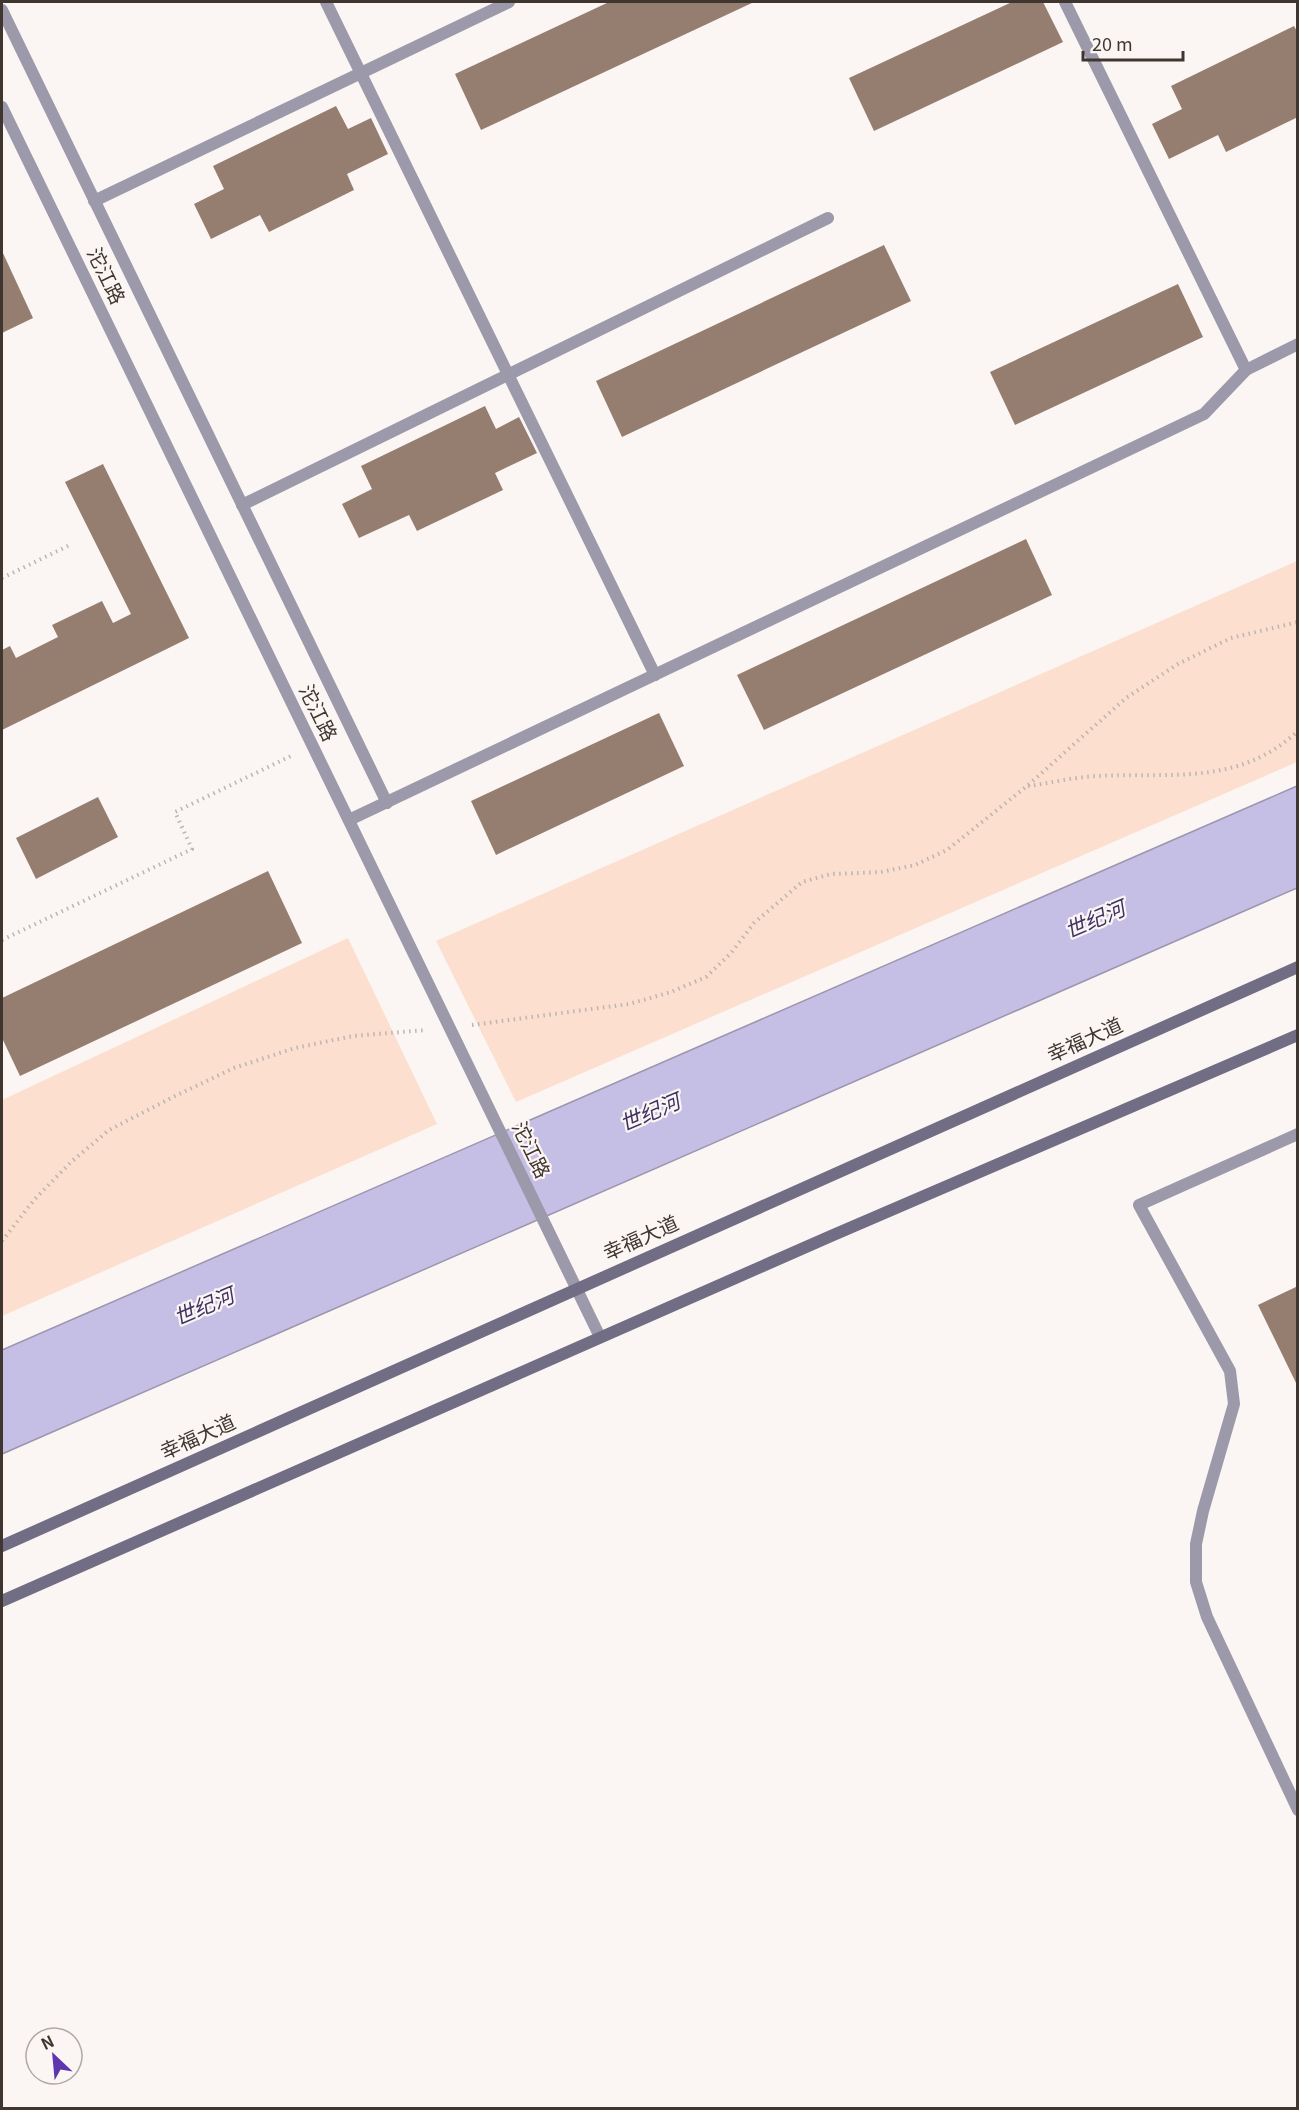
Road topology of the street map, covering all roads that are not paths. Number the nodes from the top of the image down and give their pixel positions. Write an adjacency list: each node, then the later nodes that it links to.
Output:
1 (326, 2): 5 (street)
2 (509, 2): 5 (street)
3 (1065, 2): 10 (street)
4 (2, 10): 7 (street)
5 (361, 72): 7 (street); 11 (street)
6 (2, 107): 15 (street, 沱江路)
7 (94, 201): 12 (street)
8 (828, 218): 11 (street)
9 (1298, 344): 10 (street)
10 (1246, 370): 13 (street)
11 (508, 374): 12 (street); 13 (street)
12 (242, 505): 14 (street)
13 (655, 675): 14 (street)
14 (387, 803): 15 (street)
15 (349, 820): 19 (street, 沱江路)
16 (1298, 967): 19 (main road, 幸福大道)
17 (1298, 1035): 20 (main road)
18 (1298, 1134): 23 (street)
19 (575, 1286): 20 (street, 沱江路); 21 (main road, 幸福大道)
20 (600, 1337): 22 (main road)
21 (2, 1546)
22 (2, 1601)
23 (1298, 1810)

